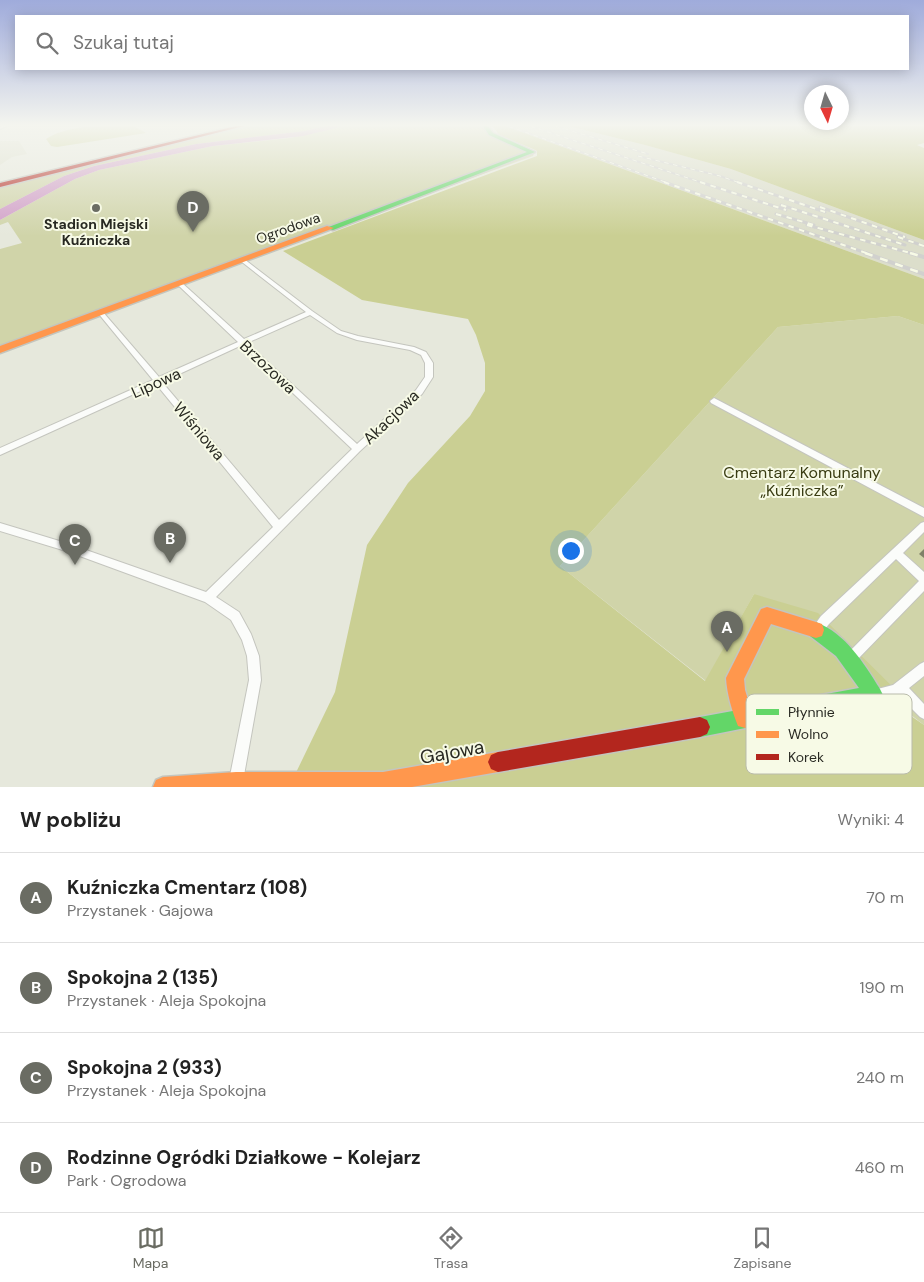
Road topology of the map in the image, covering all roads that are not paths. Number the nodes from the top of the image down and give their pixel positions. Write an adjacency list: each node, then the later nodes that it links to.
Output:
1 (82, 163): 4 (street)
2 (86, 163): 4 (street)
3 (504, 163): 5 (street, Ogrodowa)
4 (0, 183)
5 (244, 261): 6 (street, Ogrodowa); 8 (street, Akacjowa)
6 (180, 284): 7 (street, Ogrodowa); 9 (street, Brzozowa)
7 (100, 312): 10 (street, Ogrodowa); 11 (street, Wiśniowa)
8 (310, 312): 9 (street, Lipowa); 13 (street, Akacjowa)
9 (243, 344): 11 (street, Lipowa); 13 (street, Brzozowa)
10 (0, 350)
11 (159, 382): 14 (street, Lipowa); 18 (street, Wiśniowa)
12 (714, 401): 15 (street)
13 (357, 450): 18 (street, Akacjowa)
14 (0, 452)
15 (924, 513)
16 (924, 526): 19 (street)
17 (0, 527): 22 (street)
18 (279, 527): 22 (street, Akacjowa)
19 (896, 553): 20 (street); 23 (street)
20 (924, 579)
21 (924, 584): 24 (street)
22 (208, 598): 33 (street)
23 (817, 630): 24 (street); 32 (street)
24 (850, 659): 27 (street)
25 (924, 668): 26 (street)
26 (900, 688): 28 (street); 29 (street)
27 (873, 694)
28 (878, 694)
29 (906, 694)
30 (912, 700): 31 (street)
31 (924, 713)
32 (745, 719): 33 (street, Gajowa)
33 (235, 784): 34 (street, Gajowa)
34 (163, 787)

